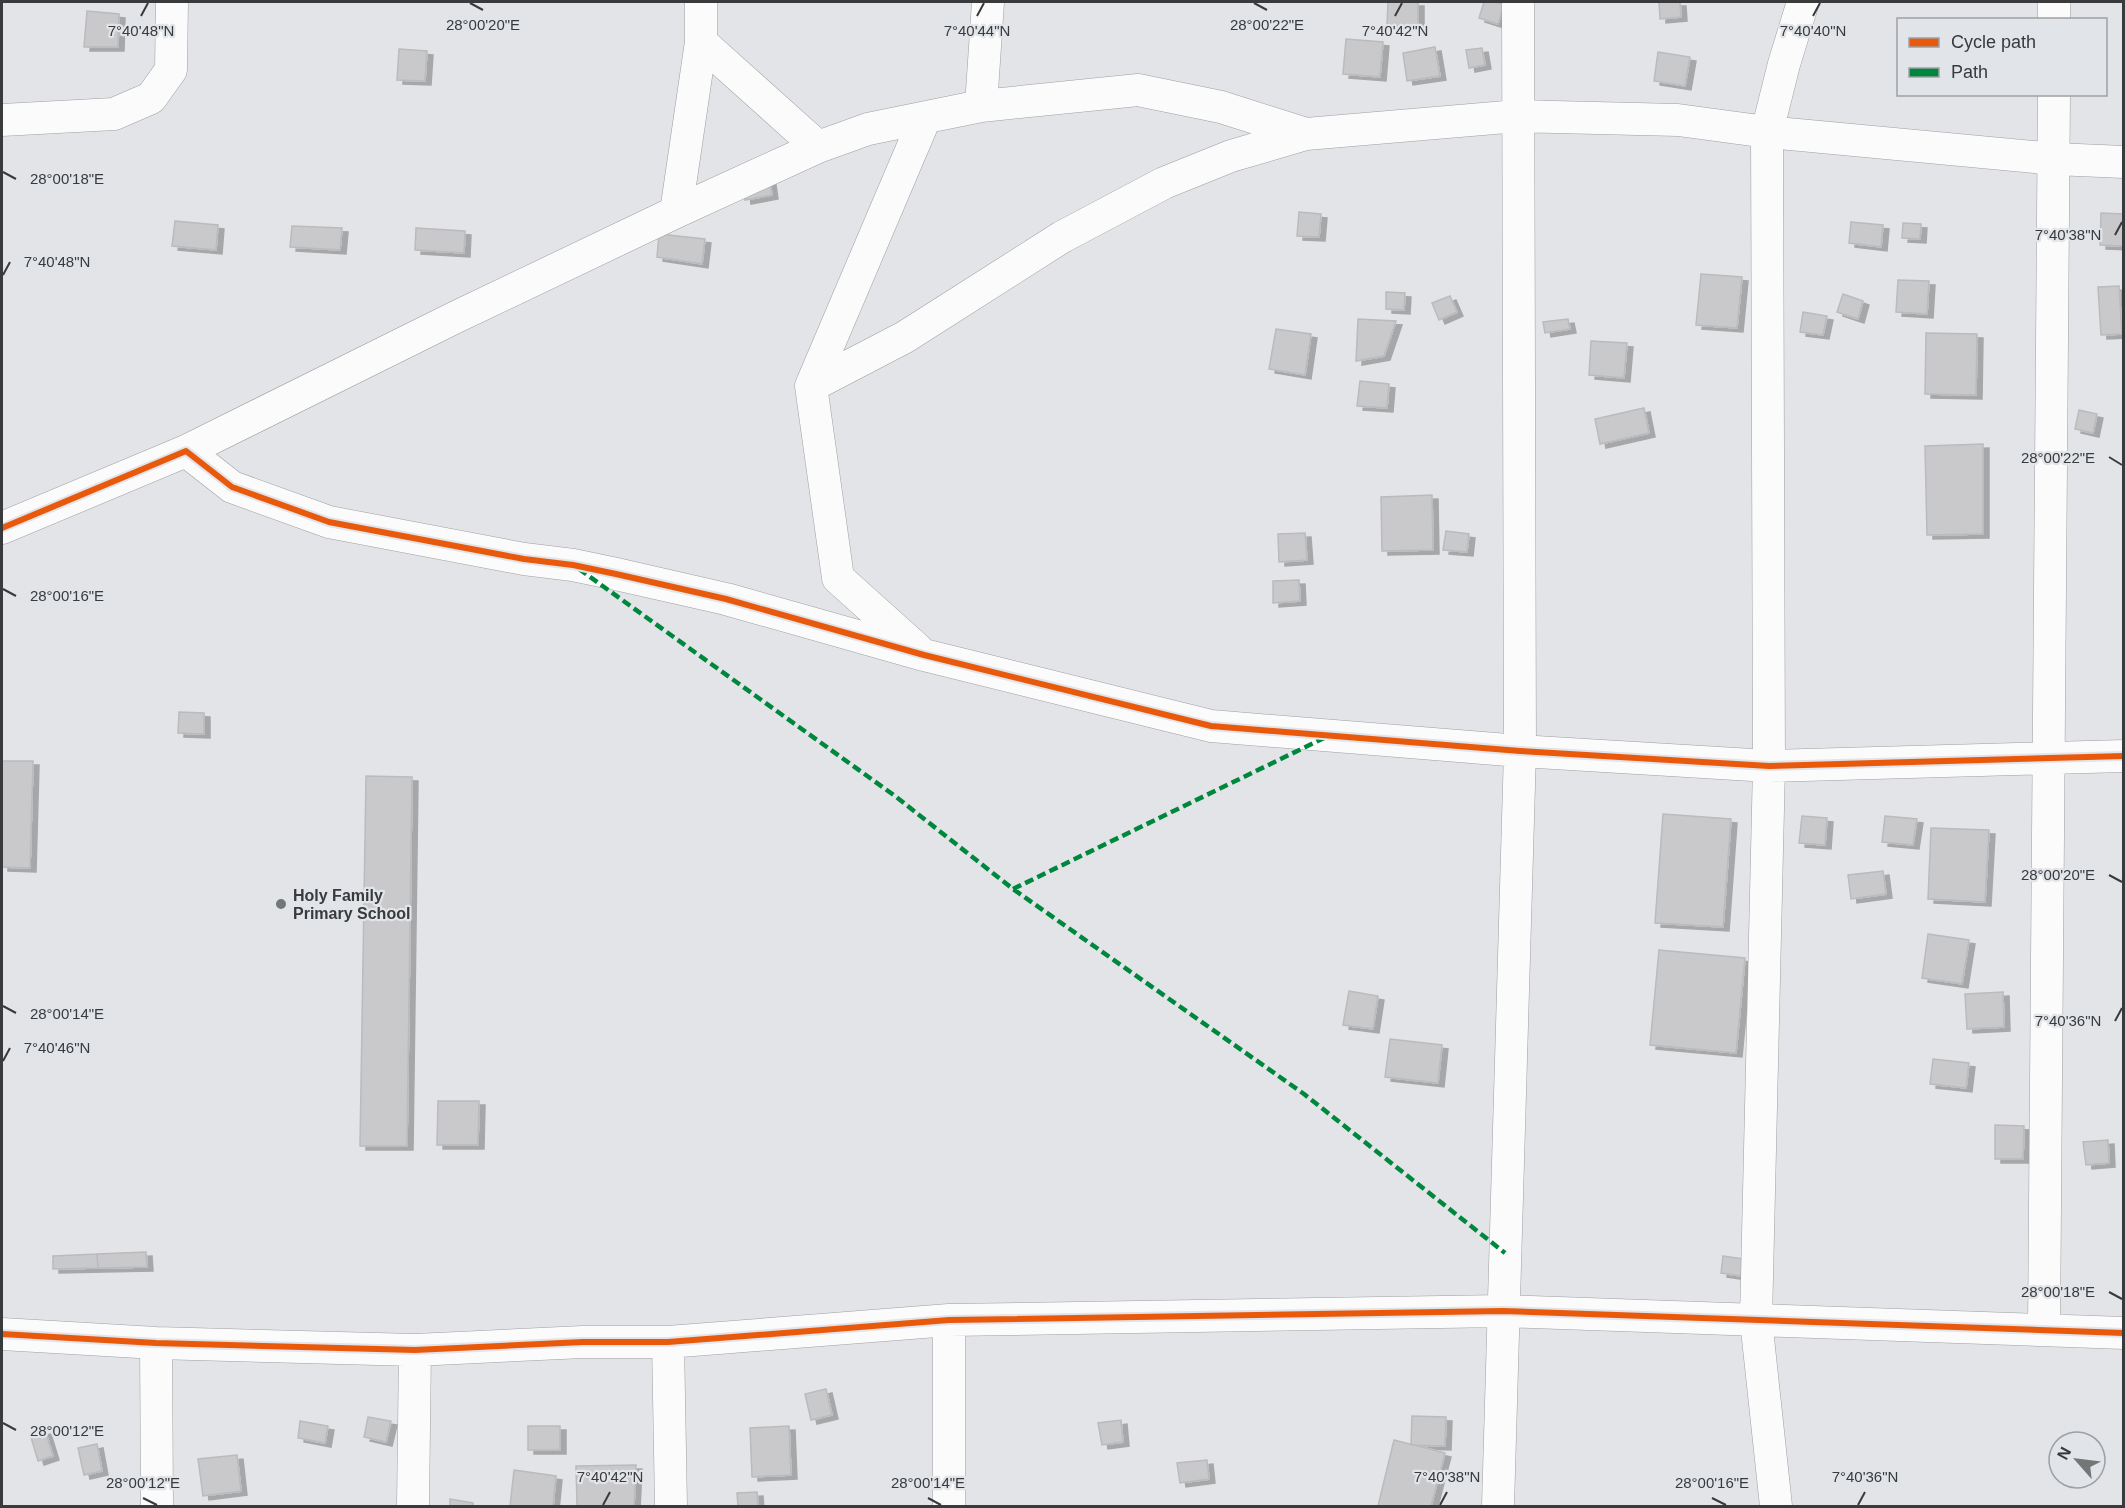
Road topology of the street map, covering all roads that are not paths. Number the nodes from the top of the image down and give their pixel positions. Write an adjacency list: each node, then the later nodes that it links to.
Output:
1 (172, 2): 13 (street)
2 (701, 2): 8 (street)
3 (988, 2): 10 (street)
4 (1518, 2): 11 (street)
5 (1803, 2): 14 (street)
6 (2054, 2): 7 (street)
7 (2054, 18)
8 (701, 42): 16 (street); 19 (street)
9 (2054, 96): 17 (street)
10 (981, 106): 12 (street); 15 (street)
11 (1518, 116): 14 (street); 15 (street); 24 (street)
12 (925, 118): 16 (street); 20 (street)
13 (2, 120)
14 (1767, 132): 17 (street); 27 (street)
15 (1306, 134): 20 (street)
16 (818, 147): 19 (street)
17 (2055, 159): 18 (street); 26 (street)
18 (2124, 162)
19 (676, 212): 21 (street)
20 (811, 386): 23 (street)
21 (186, 451): 22 (street); 23 (street)
22 (2, 528)
23 (924, 655): 24 (street)
24 (1520, 751): 27 (street); 28 (street)
25 (2124, 756): 26 (street)
26 (2050, 760): 27 (street); 31 (street)
27 (1769, 766): 30 (street)
28 (1503, 1311): 29 (street); 30 (street); 41 (street)
29 (950, 1320): 34 (street); 40 (street)
30 (1756, 1320): 31 (street); 42 (street)
31 (2044, 1329): 32 (street)
32 (2124, 1333)
33 (2, 1334): 35 (street)
34 (668, 1342): 36 (street); 39 (street)
35 (156, 1343): 36 (street); 37 (street)
36 (414, 1350): 38 (street)
37 (157, 1506)
38 (413, 1506)
39 (671, 1506)
40 (949, 1506)
41 (1498, 1506)
42 (1776, 1506)

